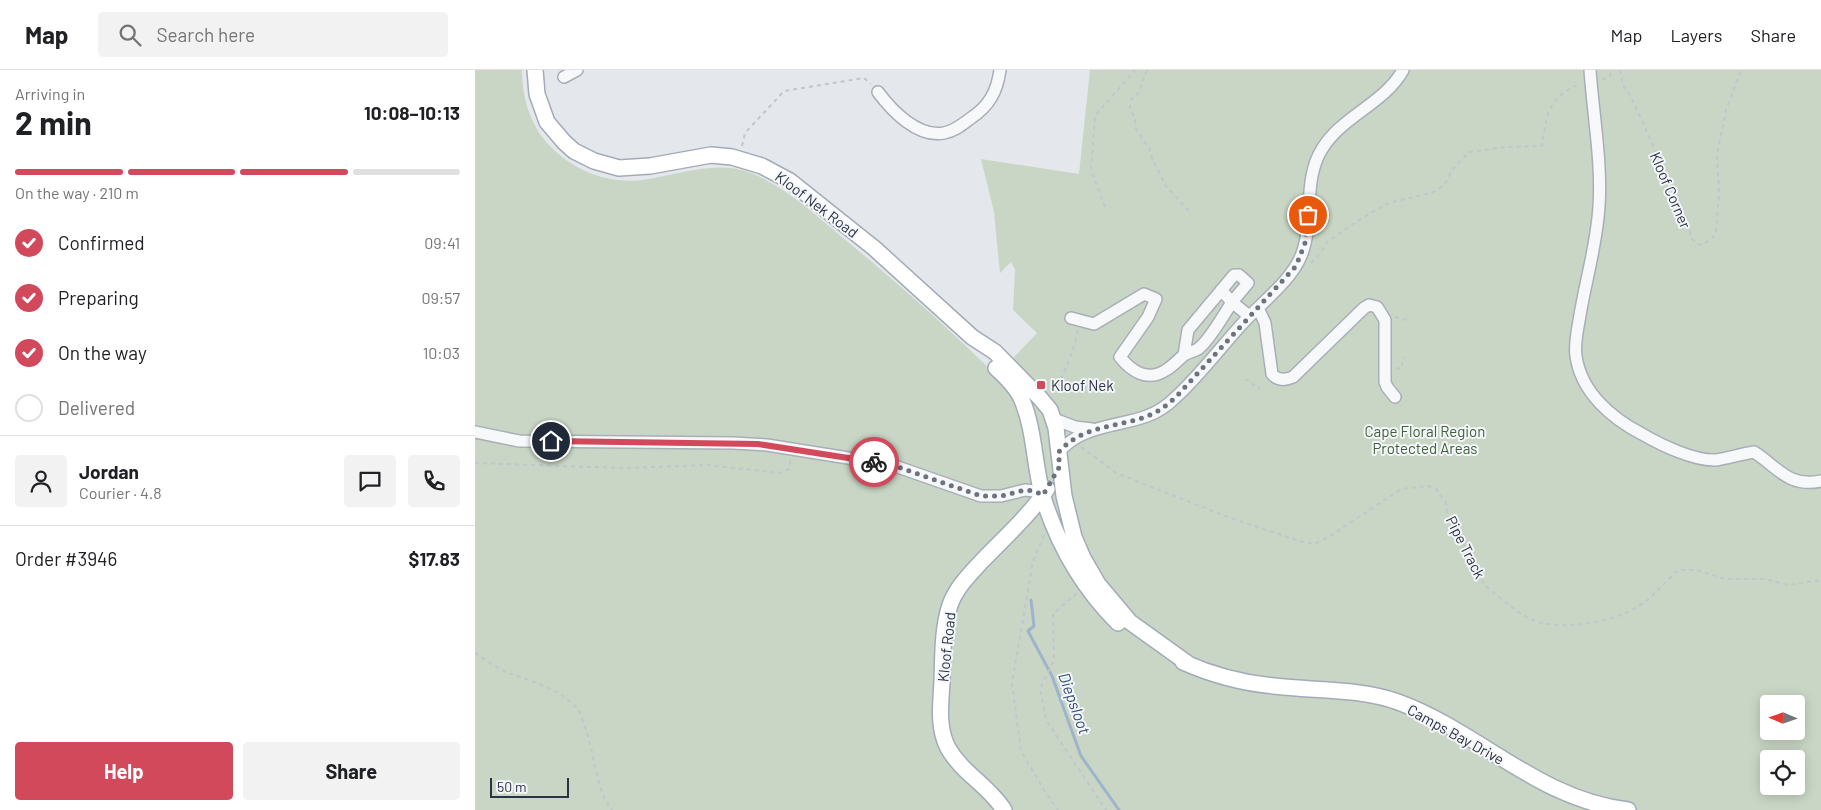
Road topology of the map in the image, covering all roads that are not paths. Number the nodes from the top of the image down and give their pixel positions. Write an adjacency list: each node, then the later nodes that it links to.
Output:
1 (535, 70): 14 (main road, Kloof Nek Road)
2 (577, 70): 6 (street)
3 (1000, 70): 7 (street)
4 (1403, 70): 10 (street)
5 (1590, 70): 24 (street)
6 (564, 76)
7 (878, 92)
8 (1221, 290): 9 (street); 9 (street); 13 (street)
9 (1229, 307): 12 (street); 15 (street)
10 (1258, 308): 12 (street); 17 (street)
11 (1075, 319): 16 (street)
12 (1245, 320): 19 (street)
13 (1191, 326): 15 (street); 16 (street)
14 (972, 337): 18 (main road, Kloof Nek Road); 21 (main road, Kloof Nek Road)
15 (1208, 337): 16 (street)
16 (1184, 355)
17 (1395, 397)
18 (1054, 420): 19 (street); 21 (main road); 23 (main road, Camps Bay Drive)
19 (1094, 429): 23 (street)
20 (475, 432): 25 (street)
21 (1031, 436): 22 (main road, Kloof Nek Road)
22 (1035, 459): 23 (main road); 25 (main road, Camps Bay Drive)
23 (1059, 459): 25 (main road, Kloof Road); 26 (main road, Camps Bay Drive)
24 (1821, 480)
25 (1043, 495): 26 (main road, Camps Bay Drive); 27 (main road, Kloof Road)
26 (1190, 665): 28 (main road, Camps Bay Drive)
27 (1004, 810)
28 (1628, 810)

